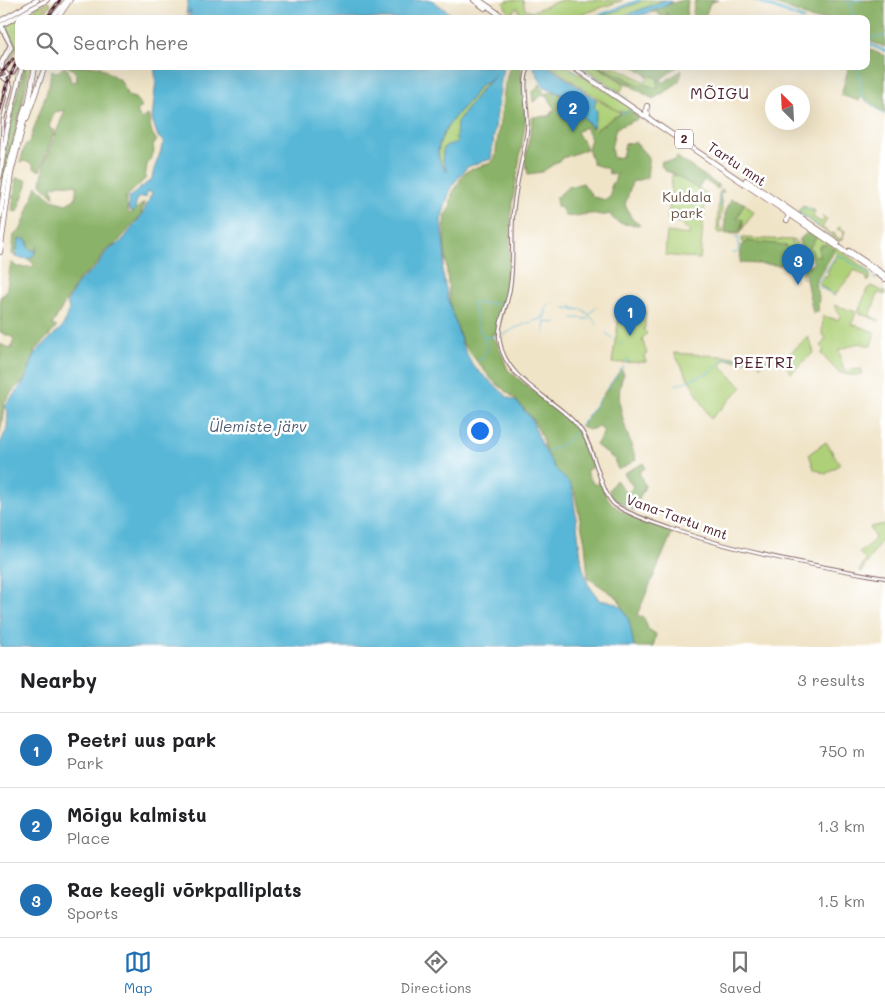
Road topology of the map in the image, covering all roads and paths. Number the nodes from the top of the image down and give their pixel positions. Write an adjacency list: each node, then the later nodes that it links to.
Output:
1 (37, 0): 13 (main road)
2 (47, 0): 6 (main road)
3 (68, 0): 7 (main road); 8 (main road)
4 (474, 0): 9 (highway)
5 (479, 0): 10 (highway)
6 (19, 15)
7 (55, 15)
8 (59, 15)
9 (495, 15)
10 (500, 15)
11 (15, 17): 12 (main road)
12 (12, 19): 13 (main road); 13 (street)
13 (1, 26): 14 (street); 14 (street)
14 (1, 66): 23 (street)
15 (15, 70): 23 (street)
16 (21, 70): 28 (main road)
17 (33, 70): 27 (highway)
18 (33, 70): 32 (highway)
19 (44, 70): 27 (main road)
20 (528, 70): 37 (street, Vana-Tartu mnt)
21 (577, 70): 30 (highway, Tartu mnt / 2)
22 (582, 70): 26 (highway, Tartu mnt / 2)
23 (6, 74): 24 (street)
24 (1, 78): 28 (street)
25 (647, 106): 26 (highway)
26 (648, 115): 31 (highway, Tartu mnt / 2)
27 (20, 138): 34 (highway)
28 (1, 165): 29 (main road)
29 (0, 176)
30 (783, 208): 31 (highway, Tartu mnt / 2); 33 (highway)
31 (792, 213): 35 (highway, 2); 36 (highway, 2)
32 (0, 216)
33 (787, 220)
34 (0, 252)
35 (885, 275)
36 (885, 279)
37 (885, 578)

